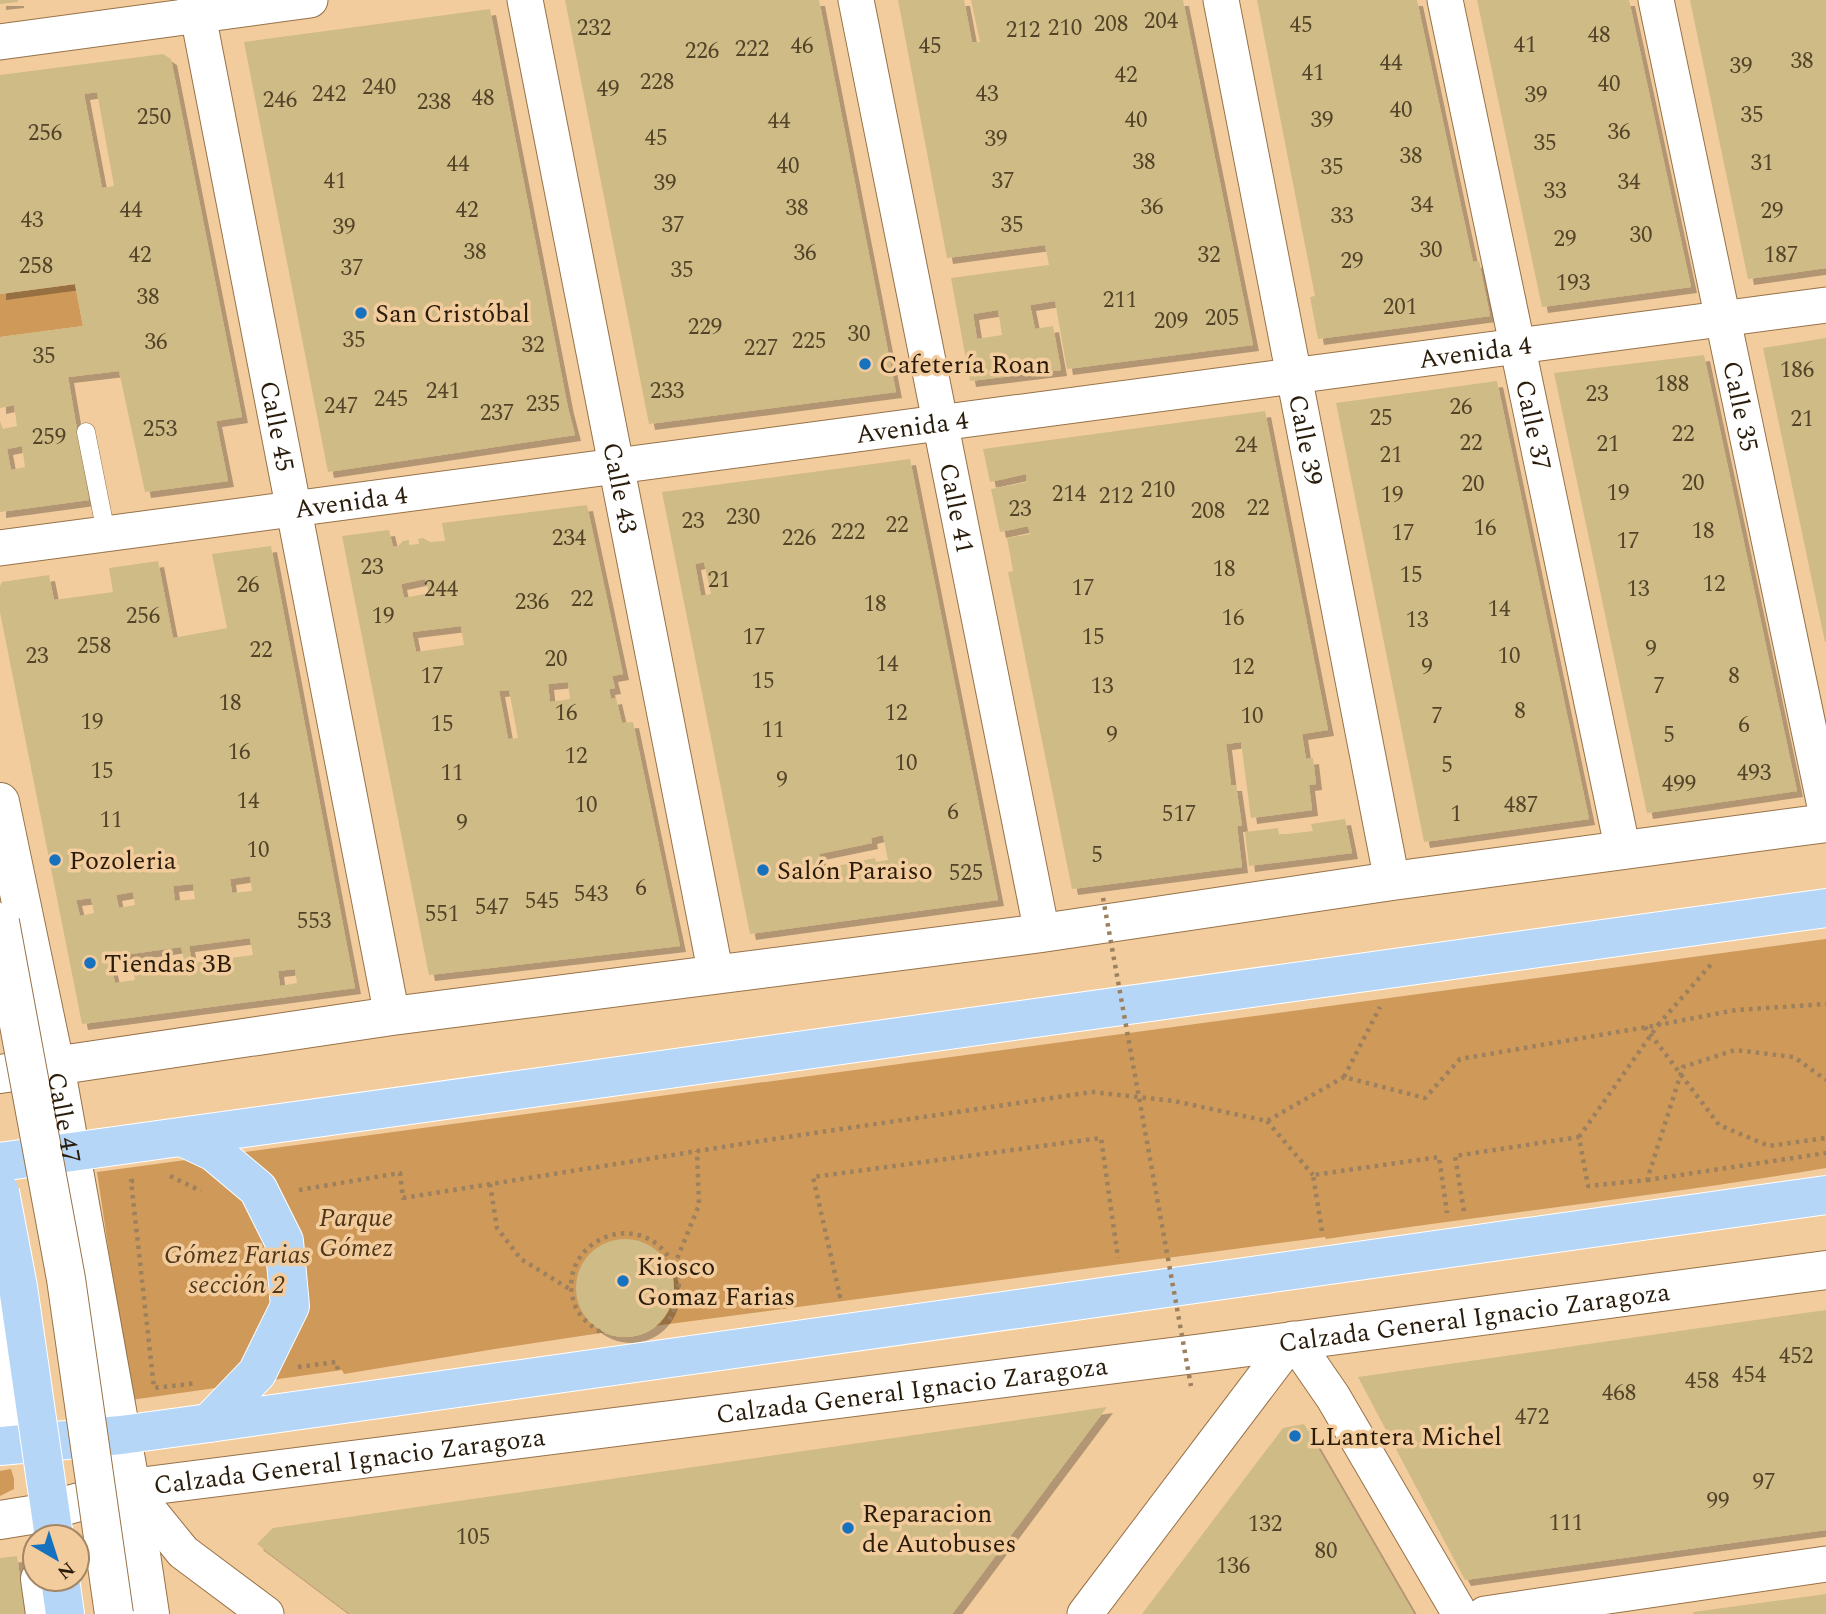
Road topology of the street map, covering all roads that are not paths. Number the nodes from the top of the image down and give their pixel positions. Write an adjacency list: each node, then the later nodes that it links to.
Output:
1 (310, 0): 7 (street)
2 (525, 0): 15 (street, Calle 43)
3 (856, 0): 13 (street, Calle 41)
4 (1221, 0): 12 (street, Calle 39)
5 (1445, 0): 11 (street, Calle 37)
6 (1657, 0): 10 (street, Calle 35)
7 (197, 8): 8 (street); 16 (street, Calle 45)
8 (0, 42)
9 (1826, 305): 10 (street, Avenida 4)
10 (1723, 319): 11 (street, Avenida 4); 20 (street, Calle 35)
11 (1517, 346): 12 (street, Avenida 4); 22 (street, Calle 37)
12 (1293, 376): 13 (street, Avenida 4); 23 (street, Calle 39)
13 (941, 423): 15 (street, Avenida 4); 26 (street, Calle 41)
14 (86, 432): 17 (lane)
15 (616, 466): 16 (street, Avenida 4); 28 (street, Calle 43)
16 (294, 509): 17 (street, Avenida 4); 29 (street, Calle 45)
17 (106, 534): 18 (street, Avenida 4)
18 (0, 548)
19 (0, 802): 25 (main road, Calle 47)
20 (1826, 811)
21 (1826, 823): 22 (main road)
22 (1623, 851): 23 (main road)
23 (1391, 881): 26 (main road)
24 (1826, 908): 32 (main road)
25 (13, 923): 27 (main road); 30 (main road, Calle 47); 53 (main road, bridge)
26 (1042, 933): 28 (main road)
27 (0, 972)
28 (716, 975): 29 (main road)
29 (392, 1016): 30 (main road)
30 (55, 1065): 31 (main road); 33 (main road, Calle 47)
31 (0, 1074)
32 (182, 1137): 33 (main road); 40 (main road)
33 (69, 1152): 34 (main road); 41 (main road, Calle 47)
34 (0, 1162)
35 (0, 1192): 45 (main road, bridge)
36 (1826, 1195): 40 (main road, Calzada General Ignacio Zaragoza)
37 (1826, 1270): 39 (main road, Calzada General Ignacio Zaragoza)
38 (0, 1310): 42 (main road)
39 (1293, 1339): 43 (main road, Calzada General Ignacio Zaragoza); 57 (street); 58 (street)
40 (209, 1423): 41 (main road, Calzada General Ignacio Zaragoza)
41 (121, 1435): 42 (main road, Calzada General Ignacio Zaragoza); 43 (main road, Calle 47)
42 (11, 1444): 44 (main road)
43 (131, 1488): 46 (main road, Calzada General Ignacio Zaragoza); 55 (main road, Calle 47); 56 (street)
44 (29, 1523)
45 (30, 1523)
46 (43, 1523)
47 (1826, 1564): 59 (street)
48 (42, 1593): 50 (main road)
49 (62, 1593): 51 (main road)
50 (46, 1614)
51 (65, 1614)
52 (96, 1614): 54 (main road)
53 (114, 1614)
54 (124, 1614)
55 (150, 1614)
56 (266, 1614)
57 (1085, 1614)
58 (1460, 1614)
59 (1485, 1614)

